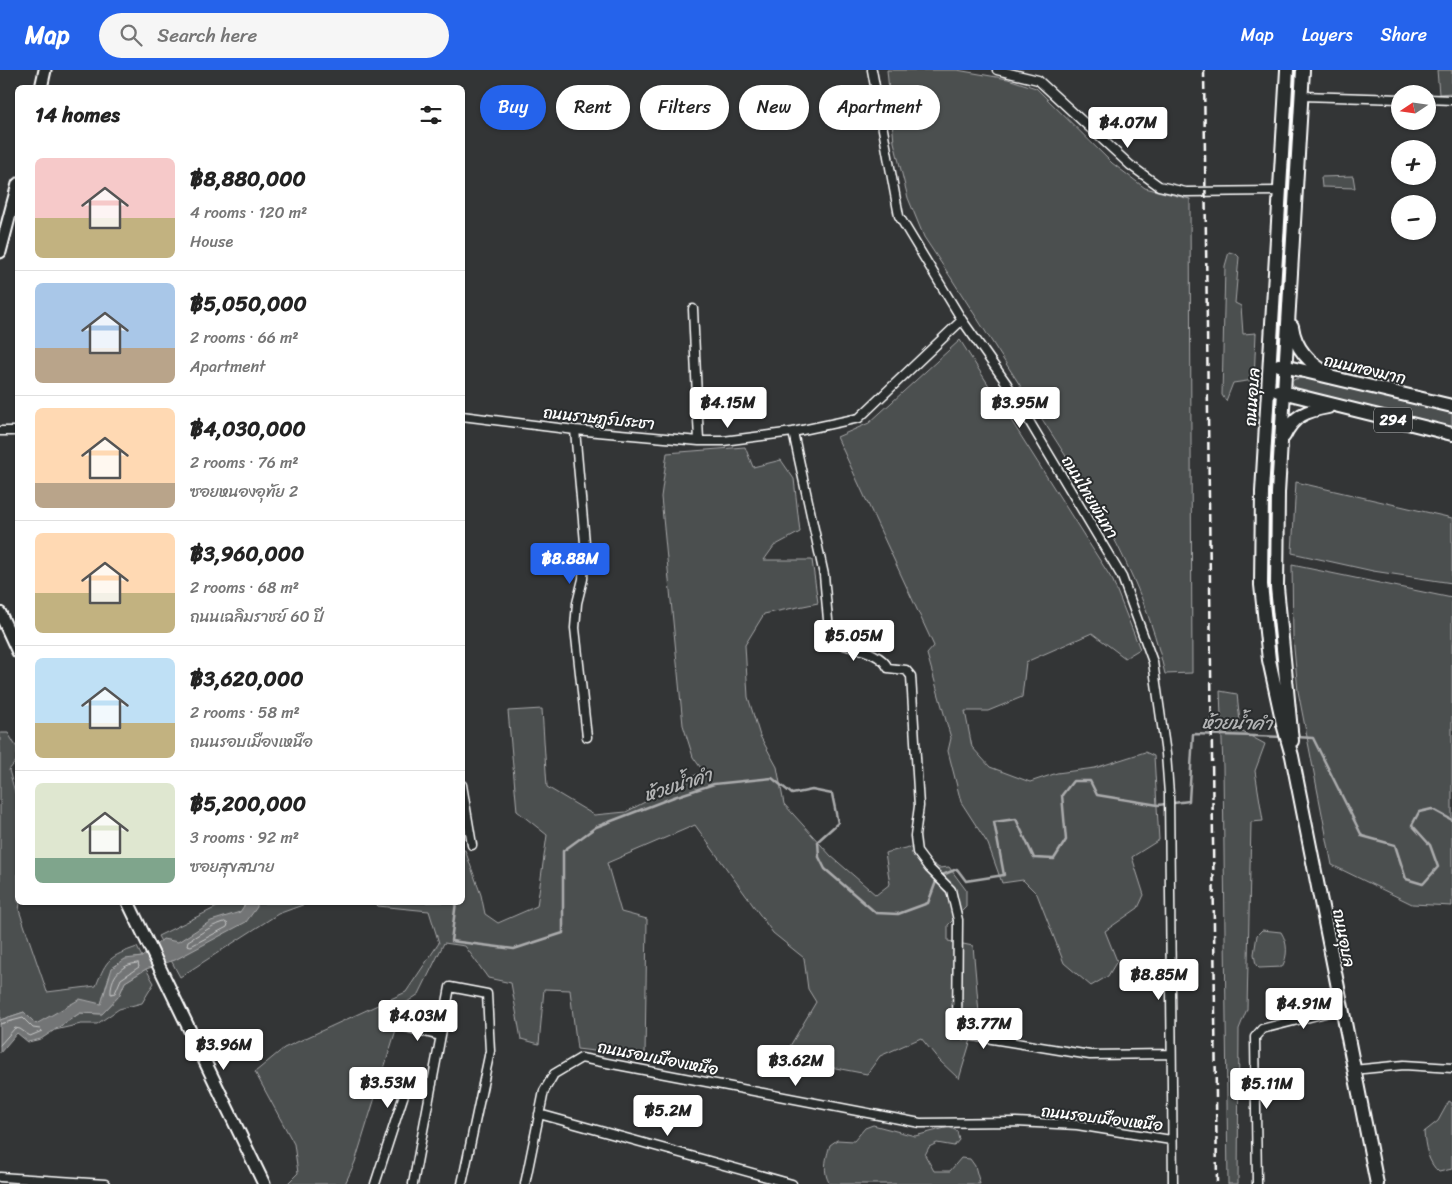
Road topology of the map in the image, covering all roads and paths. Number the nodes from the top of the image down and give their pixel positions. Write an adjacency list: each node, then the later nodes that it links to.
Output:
1 (46, 70): 6 (street)
2 (872, 70): 16 (street, ถนนไทยพันทา)
3 (997, 70): 11 (street)
4 (1287, 70): 5 (main road); 11 (main road, ถนนอุบล)
5 (1303, 71): 7 (main road, ถนนอุบล)
6 (42, 85)
7 (1302, 96): 8 (street); 14 (main road, ถนนอุบล)
8 (1391, 99)
9 (1436, 99): 10 (street)
10 (1452, 100)
11 (1280, 191): 17 (main road, ถนนอุบล)
12 (15, 195): 13 (street)
13 (0, 252)
14 (1290, 304): 18 (main road, ถนนอุบล); 19 (main road)
15 (693, 309): 31 (street)
16 (962, 320): 28 (street, ถนนราษฎร์ประชา); 42 (street, ถนนไทยพันทา)
17 (1270, 363): 18 (main road, ถนนทองมาก / 294); 20 (main road, ถนนอุบล)
18 (1286, 366): 19 (main road, ถนนทองมาก / 294); 21 (main road, ถนนอุบล)
19 (1341, 381): 23 (main road, ถนนทองมาก / 294)
20 (1268, 389): 21 (main road, 294); 34 (main road, ถนนอุบล)
21 (1284, 393): 22 (main road, 294); 30 (main road, ถนนอุบล)
22 (1333, 406): 29 (main road, 294); 30 (main road)
23 (1452, 406)
24 (465, 416): 25 (street, ถนนราษฎร์ประชา)
25 (575, 430): 31 (street, ถนนราษฎร์ประชา); 35 (street)
26 (0, 431): 27 (street)
27 (15, 431)
28 (793, 432): 31 (street, ถนนราษฎร์ประชา); 42 (street)
29 (1452, 434)
30 (1282, 439): 34 (main road, ถนนอุบล)
31 (699, 440)
32 (0, 613): 33 (street)
33 (15, 646)
34 (1287, 724): 39 (main road, ถนนอุบล)
35 (587, 737)
36 (465, 803): 37 (street)
37 (472, 845)
38 (129, 905): 50 (street)
39 (1341, 1009): 44 (main road, ถนนอุบล); 57 (street)
40 (402, 1026): 41 (street)
41 (440, 1036): 45 (street); 53 (street)
42 (1170, 1054): 47 (street, ถนนไทยพันทา)
43 (1452, 1068): 44 (street)
44 (1353, 1070): 58 (main road, ถนนอุบล)
45 (432, 1084): 51 (street); 52 (street)
46 (539, 1114): 47 (street, ถนนรอบเมืองเหนือ); 54 (street, ถนนรอบเมืองเหนือ); 55 (street)
47 (1172, 1140): 56 (street, ถนนไทยพันทา)
48 (0, 1177): 49 (street)
49 (105, 1184)
50 (264, 1184)
51 (375, 1184)
52 (413, 1184)
53 (462, 1184)
54 (525, 1184)
55 (792, 1184)
56 (1172, 1184)
57 (1258, 1184)
58 (1377, 1184)

